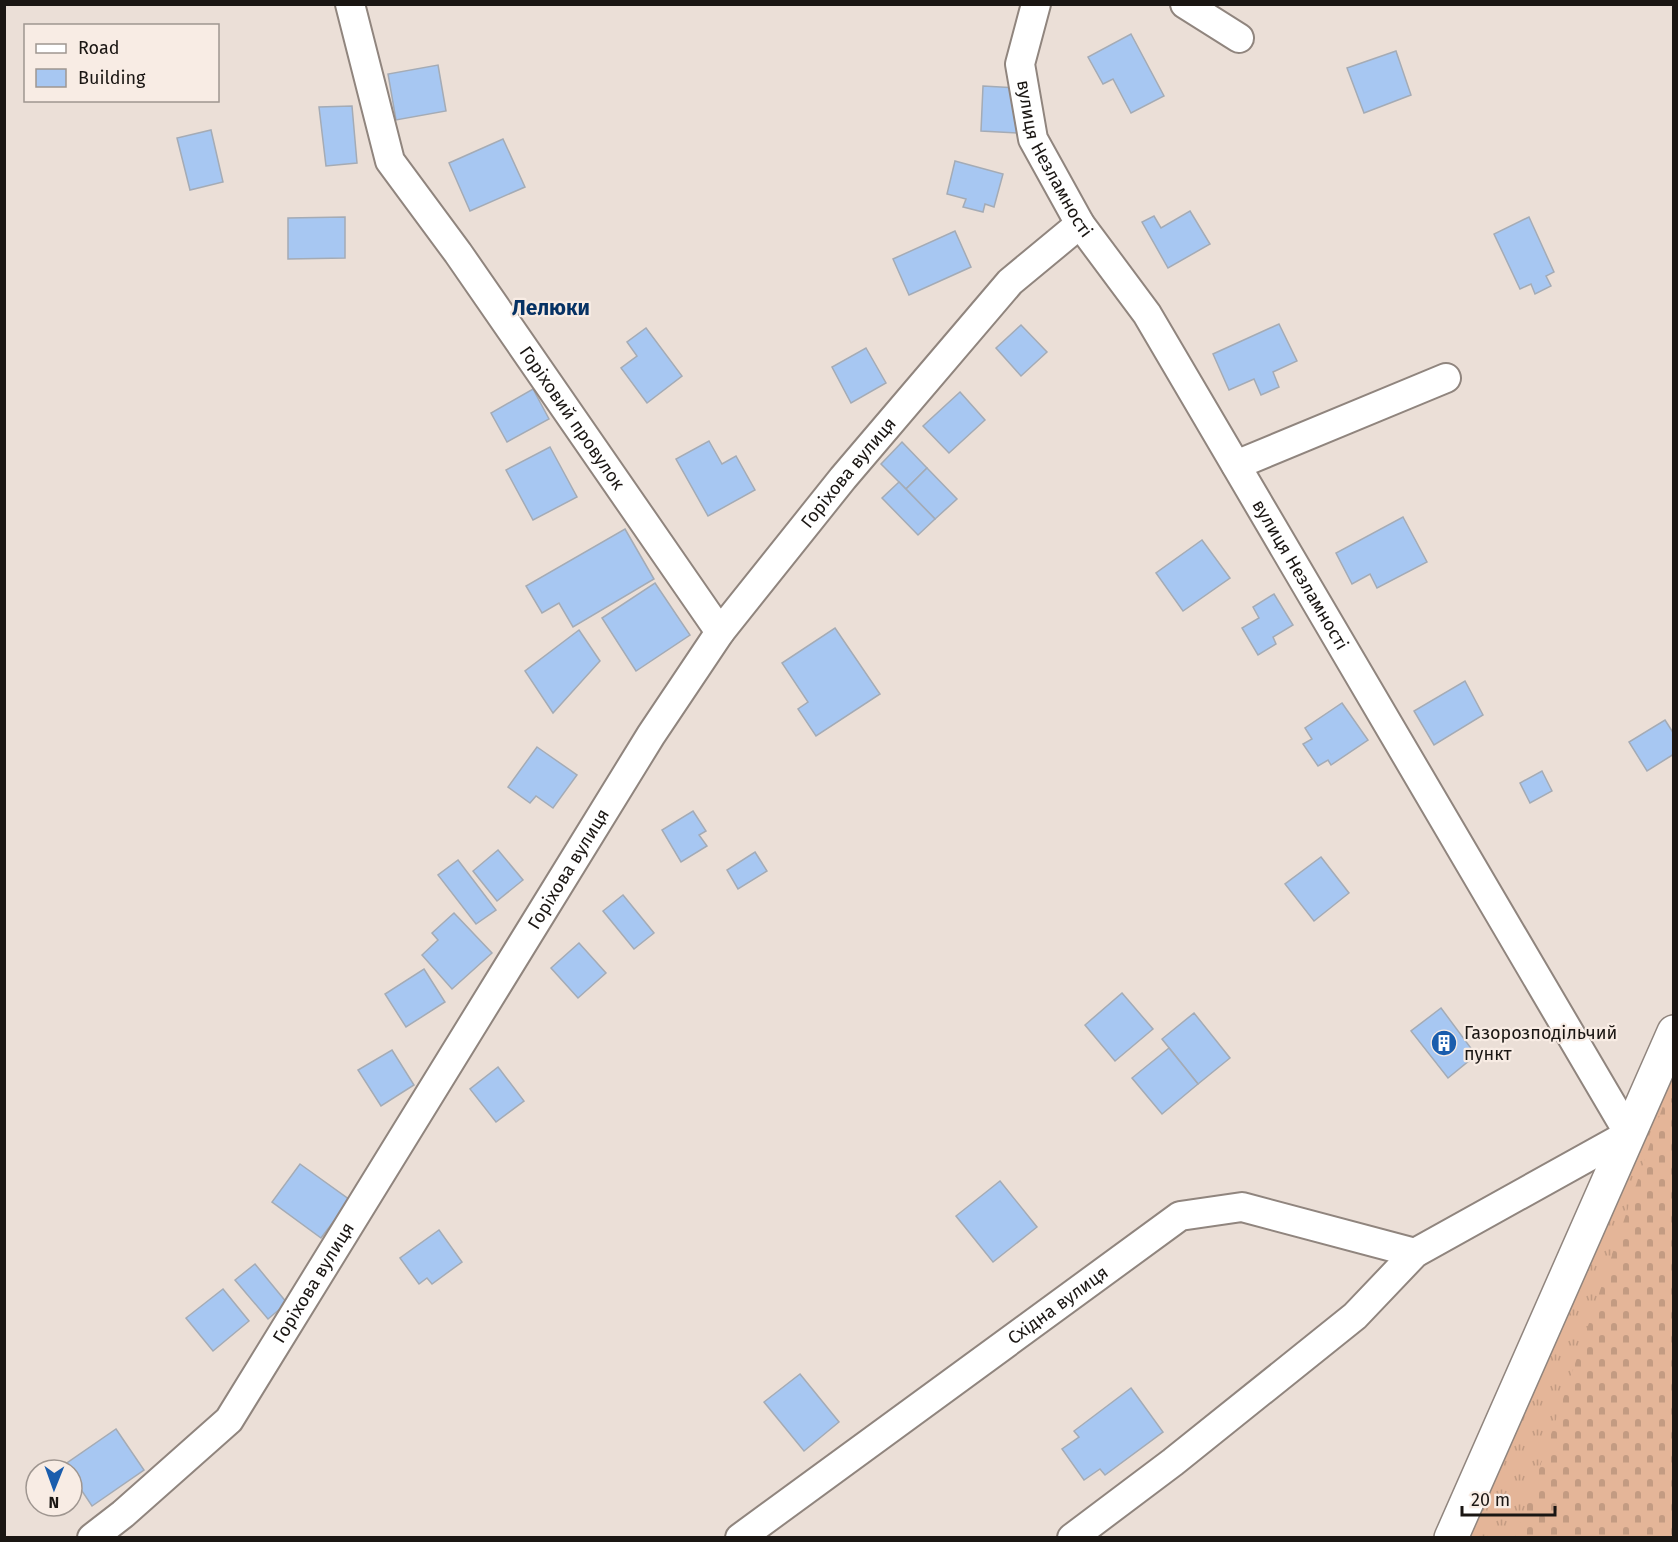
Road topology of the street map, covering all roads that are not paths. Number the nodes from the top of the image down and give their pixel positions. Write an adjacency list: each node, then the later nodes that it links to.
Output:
1 (350, 4): 8 (street, Горіховий провулок)
2 (1036, 4): 5 (street, вулиця Незламності)
3 (1185, 4): 4 (street)
4 (1239, 38)
5 (1080, 224): 7 (street, вулиця Незламності); 8 (street, Горіхова вулиця)
6 (1446, 378): 7 (street)
7 (1236, 465): 10 (street, вулиця Незламності)
8 (720, 632): 12 (street, Горіхова вулиця)
9 (1670, 1050): 10 (street)
10 (1629, 1134): 11 (street); 15 (street)
11 (1415, 1253): 13 (street, Східна вулиця); 14 (street)
12 (92, 1538)
13 (740, 1538)
14 (1072, 1538)
15 (1451, 1538)

